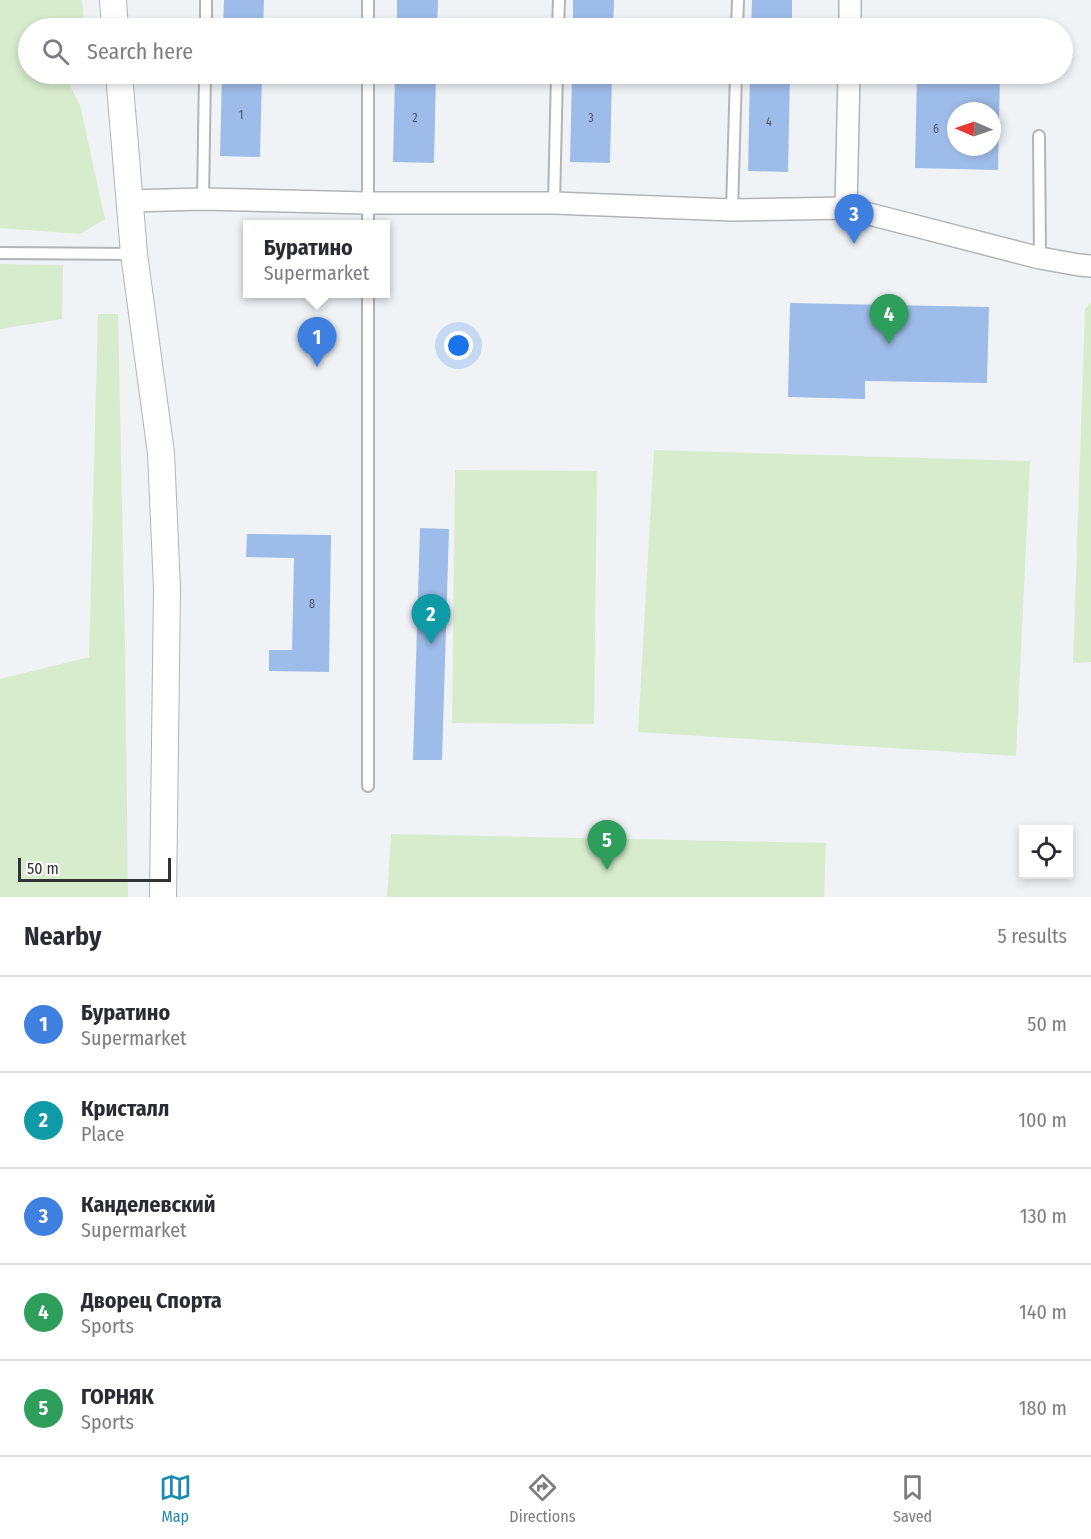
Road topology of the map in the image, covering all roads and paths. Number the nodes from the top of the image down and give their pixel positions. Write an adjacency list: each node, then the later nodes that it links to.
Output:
1 (113, 0): 7 (street)
2 (206, 0): 8 (lane)
3 (368, 0): 9 (lane)
4 (559, 0): 10 (lane)
5 (738, 0): 11 (lane)
6 (850, 0): 12 (street)
7 (114, 18)
8 (206, 18)
9 (368, 18)
10 (558, 18)
11 (738, 18)
12 (850, 18)
13 (120, 84): 21 (street)
14 (205, 84): 20 (lane)
15 (368, 84): 22 (lane)
16 (557, 84): 23 (lane)
17 (736, 84): 25 (lane)
18 (849, 84): 24 (street)
19 (1039, 136): 29 (lane)
20 (203, 199): 21 (street); 22 (street)
21 (129, 201): 28 (street)
22 (368, 203): 23 (street); 26 (lane)
23 (554, 203): 25 (street)
24 (846, 208): 25 (street); 29 (street)
25 (732, 210)
26 (368, 220)
27 (0, 253): 28 (lane)
28 (134, 254): 33 (street)
29 (1040, 258): 30 (street)
30 (1085, 266)
31 (368, 298): 32 (lane)
32 (368, 786)
33 (163, 897)

